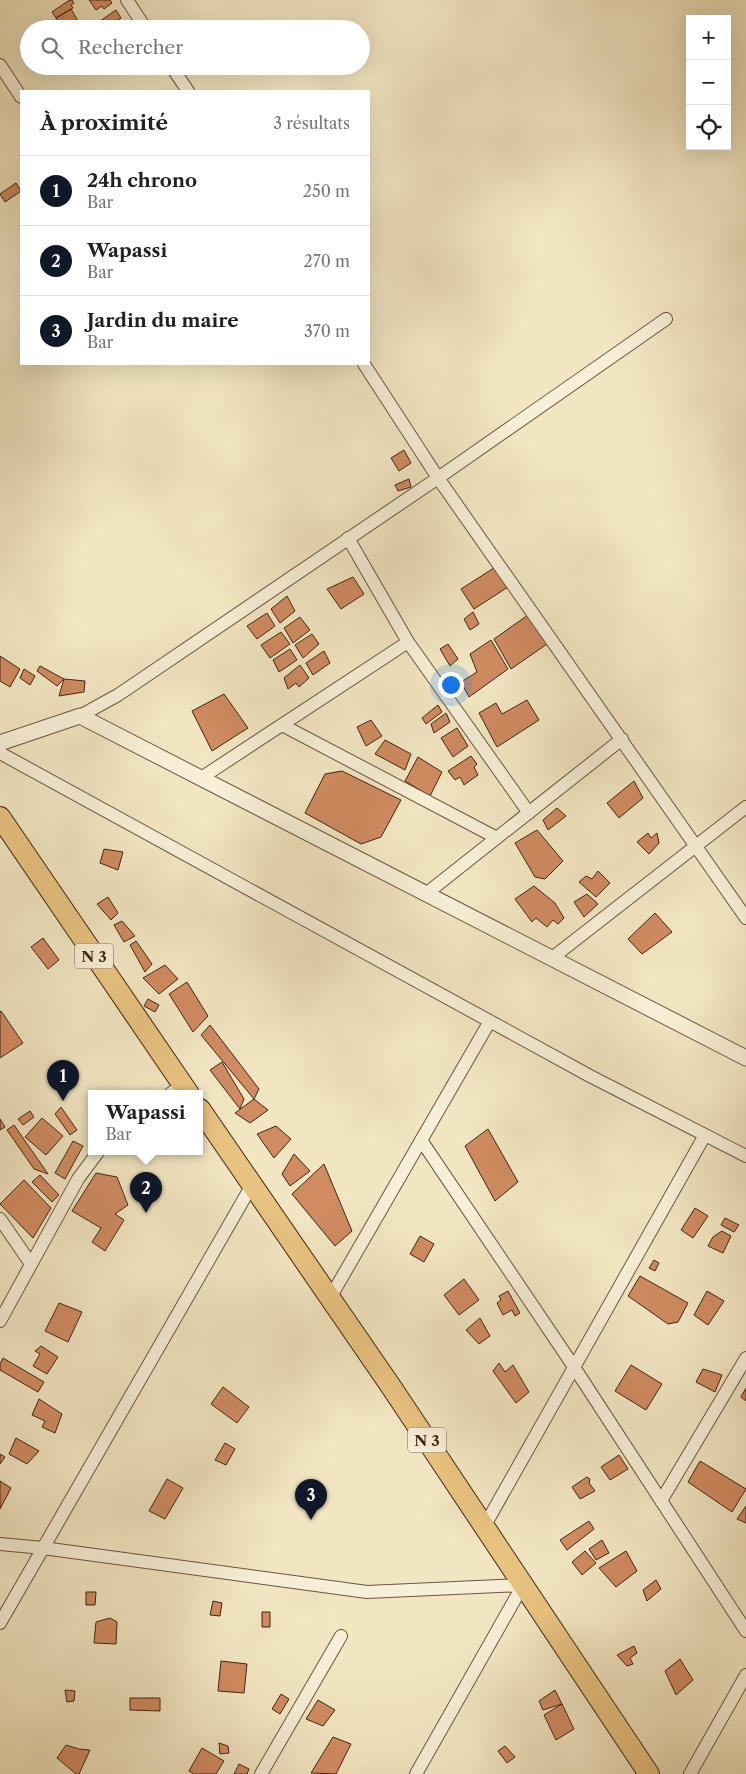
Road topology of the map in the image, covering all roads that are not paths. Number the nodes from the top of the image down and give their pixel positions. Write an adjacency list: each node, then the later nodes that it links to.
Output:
1 (127, 0): 2 (street)
2 (140, 20)
3 (0, 65): 6 (street)
4 (177, 75): 5 (street)
5 (187, 90)
6 (20, 95)
7 (666, 319): 9 (street)
8 (365, 365): 9 (street)
9 (438, 478): 10 (street); 14 (street)
10 (348, 538): 11 (street); 12 (street)
11 (408, 642): 13 (street); 19 (street)
12 (80, 716): 15 (street); 17 (street)
13 (282, 725): 17 (street); 22 (street)
14 (622, 740): 19 (street); 23 (street)
15 (0, 743)
16 (0, 753): 27 (street)
17 (201, 778): 24 (street)
18 (746, 807): 23 (street)
19 (529, 813): 22 (street)
20 (0, 817): 21 (main road, N 3)
21 (5, 837): 29 (main road, N 3)
22 (497, 838): 24 (street)
23 (696, 845): 25 (street); 26 (street)
24 (428, 893): 26 (street)
25 (746, 918)
26 (552, 958): 28 (street)
27 (490, 1021): 31 (street); 32 (street)
28 (746, 1058)
29 (180, 1090)
30 (203, 1113): 35 (main road, N 3)
31 (705, 1135): 34 (street); 41 (street)
32 (421, 1140): 38 (street); 41 (street)
33 (96, 1155): 37 (street)
34 (746, 1156)
35 (252, 1184): 38 (main road, N 3); 45 (street)
36 (0, 1219): 37 (street)
37 (31, 1264): 39 (street)
38 (330, 1298): 43 (main road, N 3)
39 (0, 1321)
40 (745, 1364): 42 (street)
41 (574, 1367): 42 (street); 43 (street)
42 (661, 1501): 48 (street)
43 (484, 1527): 46 (main road, N 3)
44 (0, 1544): 45 (street)
45 (43, 1548): 46 (street); 47 (street)
46 (523, 1585): 52 (street); 53 (main road, N 3)
47 (0, 1623)
48 (746, 1631)
49 (341, 1636): 51 (street)
50 (746, 1674): 54 (street)
51 (262, 1774)
52 (416, 1774)
53 (649, 1774)
54 (690, 1774)

